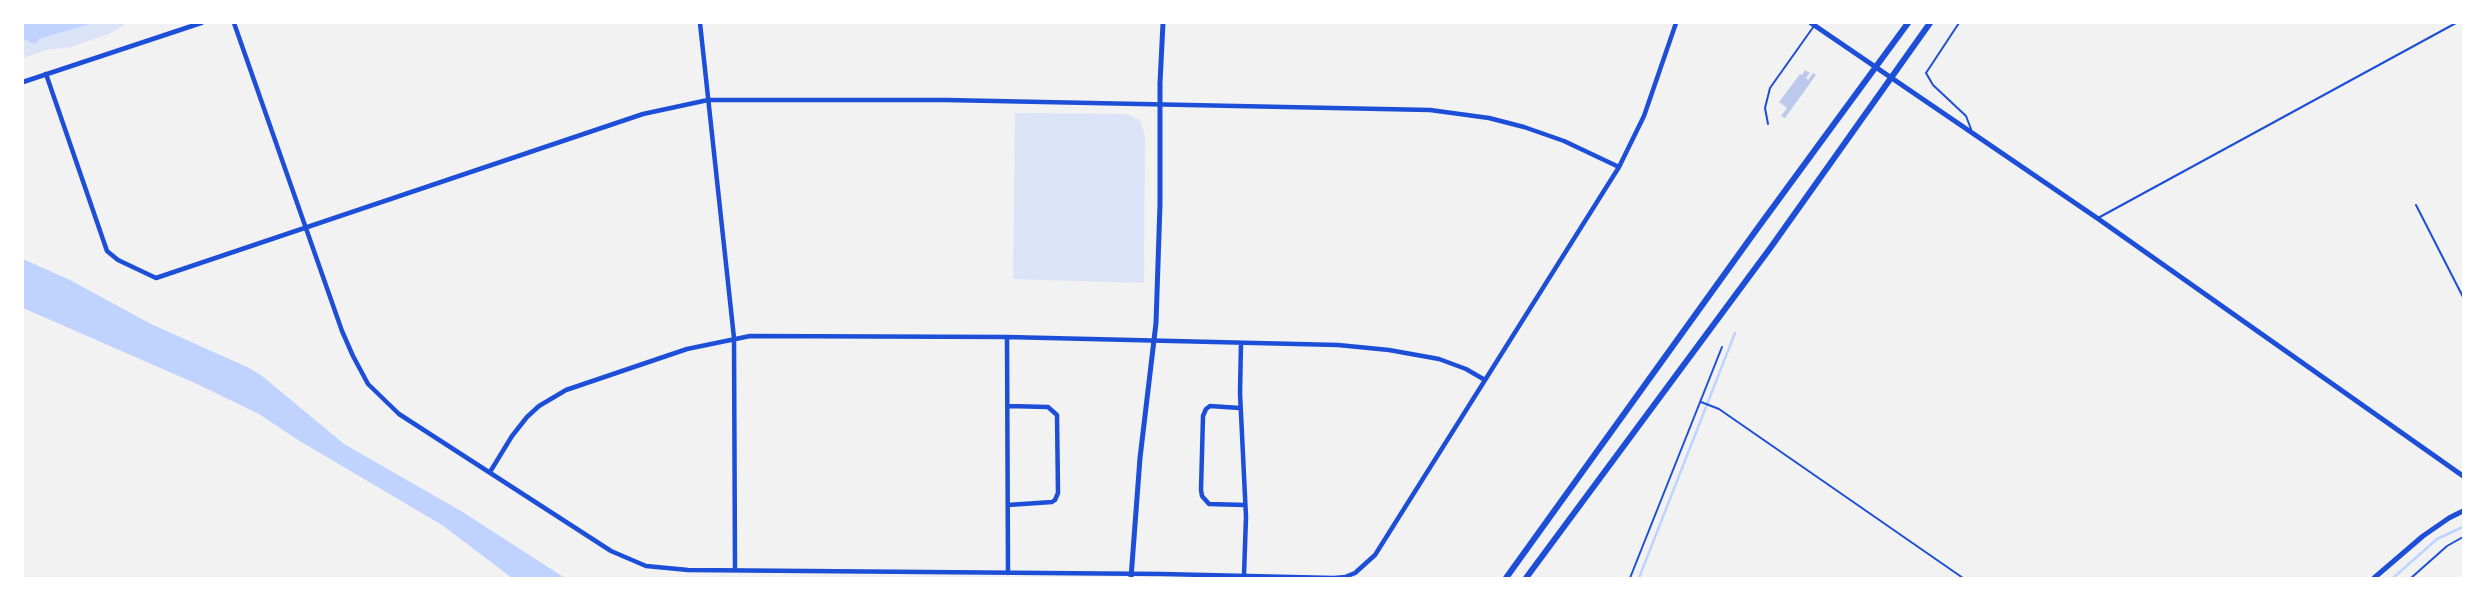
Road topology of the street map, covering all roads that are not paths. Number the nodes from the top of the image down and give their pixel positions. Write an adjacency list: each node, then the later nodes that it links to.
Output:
1 (201, 23): 12 (street)
2 (234, 23): 22 (street)
3 (700, 23): 15 (street)
4 (1163, 23): 16 (street)
5 (1676, 23): 19 (street)
6 (1908, 23): 11 (main road)
7 (1930, 23): 13 (main road)
8 (1959, 23): 18 (lane)
9 (2456, 23): 21 (lane)
10 (1813, 24): 11 (street); 17 (lane)
11 (1875, 68): 13 (street); 43 (main road)
12 (46, 74): 14 (street); 22 (street)
13 (1890, 79): 18 (street); 44 (main road)
14 (23, 82)
15 (708, 100): 16 (street); 22 (street); 25 (street)
16 (1160, 104): 19 (street); 26 (street)
17 (1768, 124)
18 (1972, 133): 21 (street)
19 (1619, 167): 29 (street)
20 (2416, 205): 23 (lane)
21 (2097, 218): 34 (street)
22 (306, 228): 33 (street)
23 (2463, 298)
24 (1007, 337): 25 (street); 26 (street); 31 (street)
25 (734, 338): 33 (street); 39 (street)
26 (1155, 340): 27 (street); 42 (street)
27 (1241, 343): 29 (street); 32 (street)
28 (1722, 347): 30 (lane)
29 (1485, 380): 41 (street)
30 (1702, 402): 45 (lane); 46 (lane)
31 (1008, 406): 35 (street); 35 (street)
32 (1240, 408): 36 (street); 36 (street)
33 (490, 472): 39 (street)
34 (2463, 476)
35 (1008, 505): 40 (street)
36 (1245, 505): 41 (street)
37 (2463, 512): 47 (street)
38 (2463, 537): 48 (lane)
39 (736, 570): 40 (street)
40 (1008, 573): 42 (street)
41 (1244, 575): 42 (street)
42 (1130, 577)
43 (1506, 578)
44 (1526, 578)
45 (1630, 578)
46 (1964, 578)
47 (2374, 578)
48 (2411, 578)

